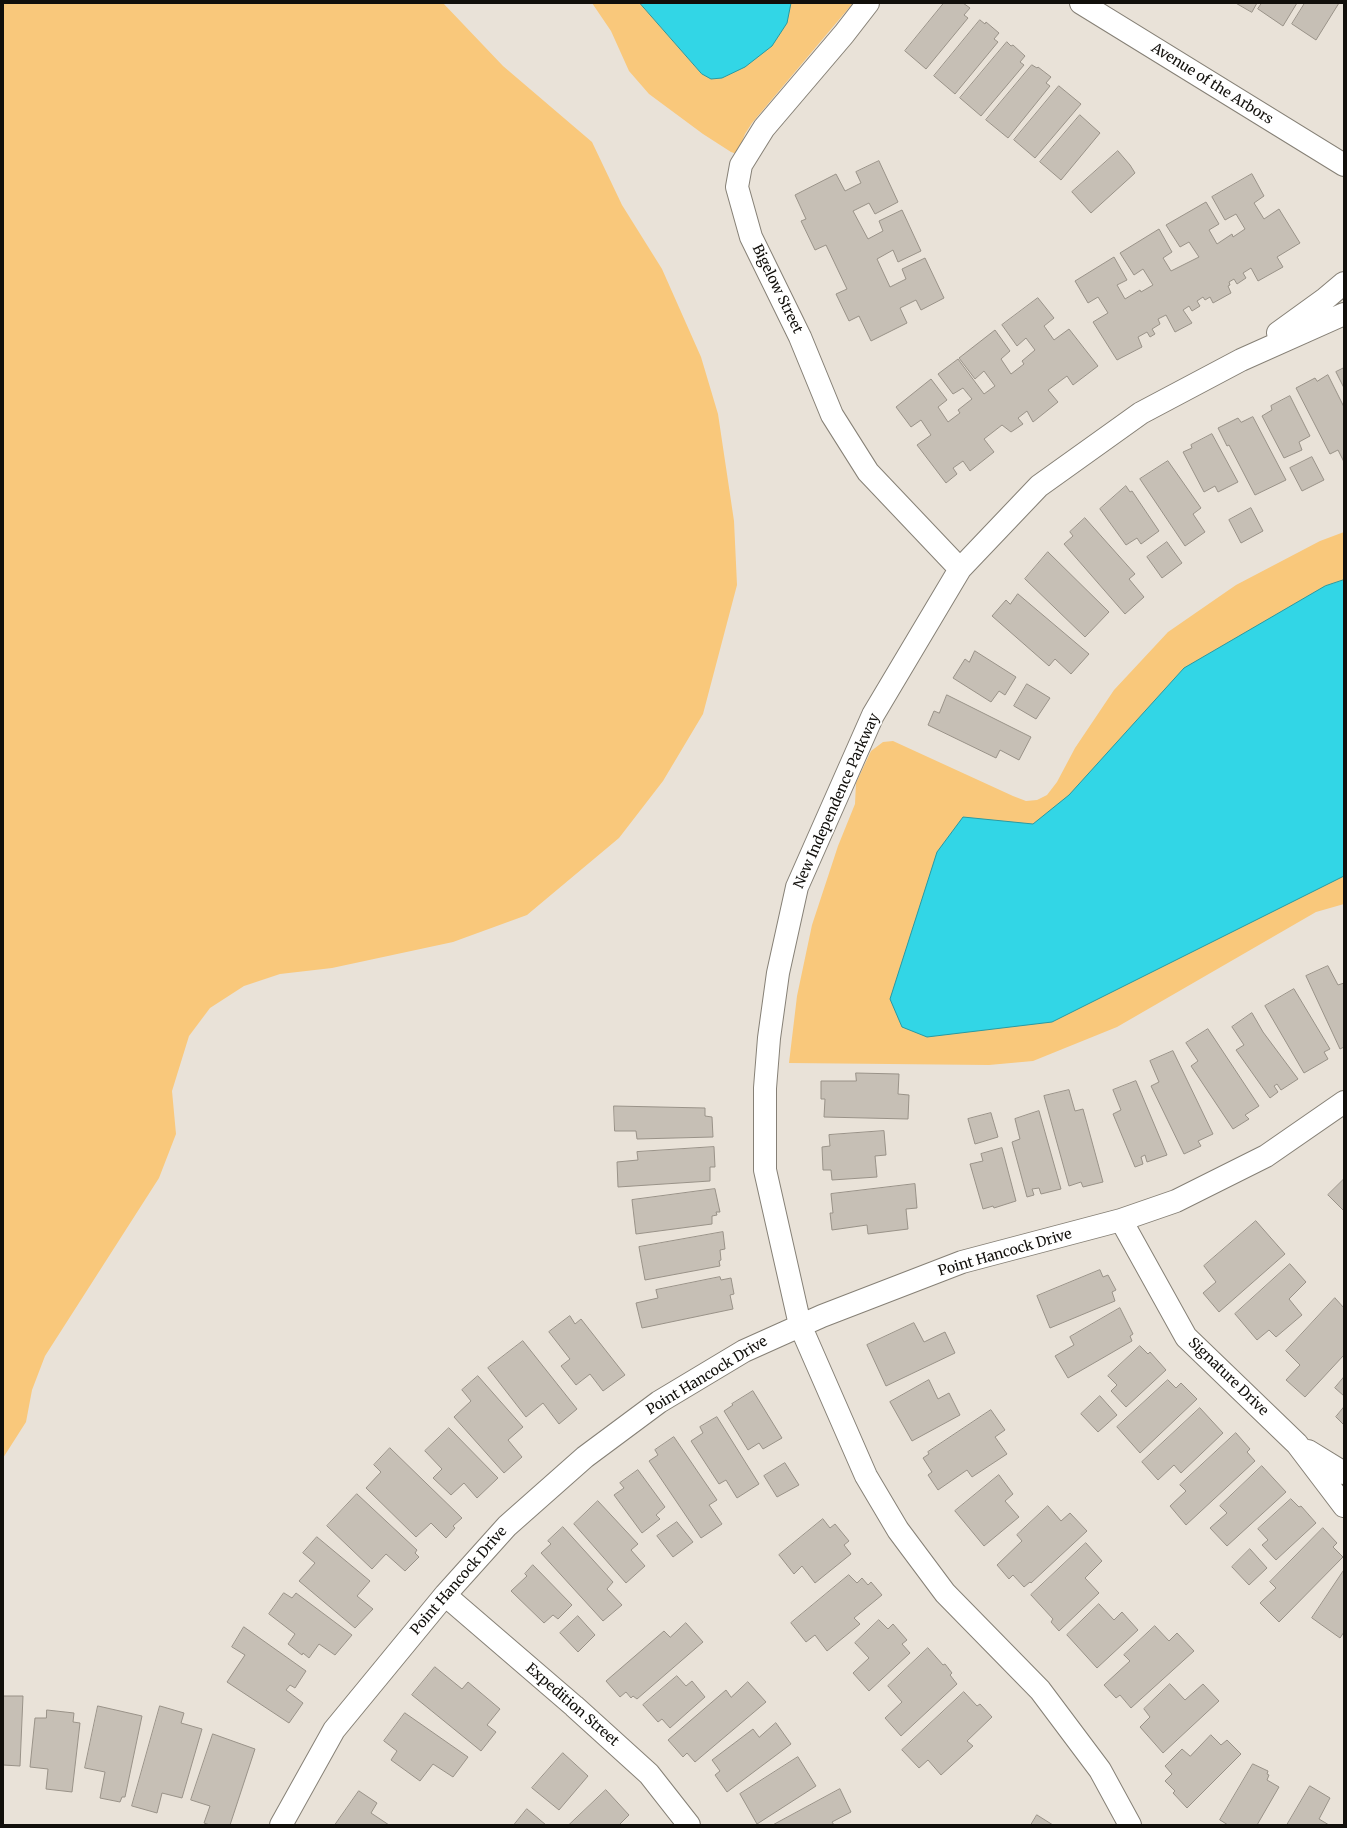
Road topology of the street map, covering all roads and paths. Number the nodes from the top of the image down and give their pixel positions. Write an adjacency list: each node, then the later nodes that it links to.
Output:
1 (868, 3): 7 (street, Bigelow Street)
2 (1081, 3): 3 (street, Avenue of the Arbors)
3 (1344, 165)
4 (1344, 283): 6 (street, New Independence Parkway)
5 (1344, 314): 6 (street, New Independence Parkway)
6 (1241, 360): 7 (street, New Independence Parkway)
7 (960, 569): 10 (street, New Independence Parkway)
8 (1344, 1102): 9 (street, Point Hancock Drive)
9 (1121, 1220): 10 (street, Point Hancock Drive); 11 (street, Signature Drive)
10 (800, 1325): 14 (street, Point Hancock Drive); 17 (street, New Independence Parkway)
11 (1297, 1444): 12 (street, Signature Drive); 13 (street, Signature Drive)
12 (1344, 1473)
13 (1344, 1506)
14 (445, 1595): 15 (street, Point Hancock Drive); 16 (street, Expedition Street)
15 (281, 1825)
16 (689, 1825)
17 (1130, 1825)

